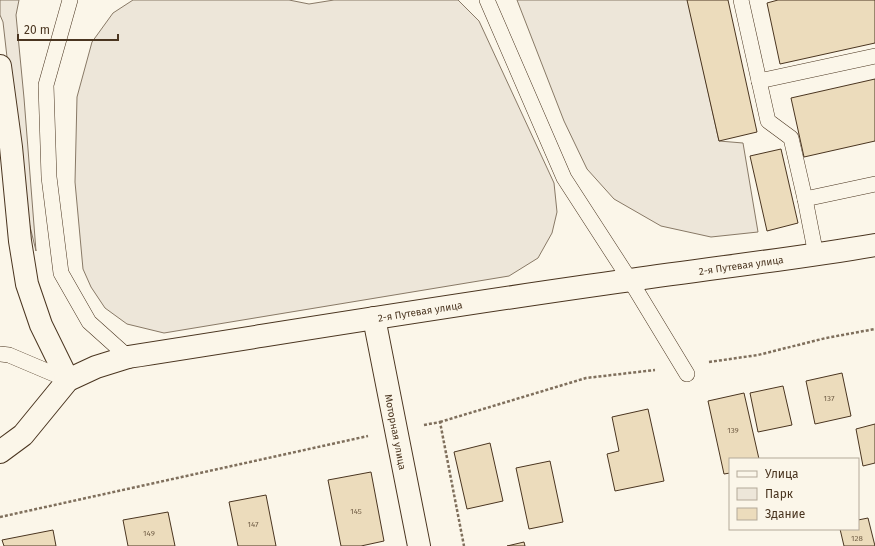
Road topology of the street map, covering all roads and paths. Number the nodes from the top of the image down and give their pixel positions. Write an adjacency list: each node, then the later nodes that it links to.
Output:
1 (70, 0): 14 (lane)
2 (487, 0): 11 (lane)
3 (741, 0): 6 (lane)
4 (875, 56): 6 (lane)
5 (0, 66): 16 (street)
6 (759, 81): 8 (lane)
7 (875, 184): 8 (lane)
8 (805, 199): 10 (lane)
9 (875, 245): 10 (street, 2-я Путевая улица)
10 (816, 255): 11 (street, 2-я Путевая улица)
11 (630, 280): 12 (street, 2-я Путевая улица); 15 (lane)
12 (374, 318): 14 (street, 2-я Путевая улица); 17 (street, Моторная улица)
13 (0, 354): 16 (lane)
14 (128, 357): 16 (street, 2-я Путевая улица)
15 (687, 374)
16 (68, 380): 18 (street, 2-я Путевая улица)
17 (396, 430): 19 (path); 20 (street, Моторная улица); 21 (path)
18 (0, 452)
19 (0, 517)
20 (419, 546)
21 (464, 546)

